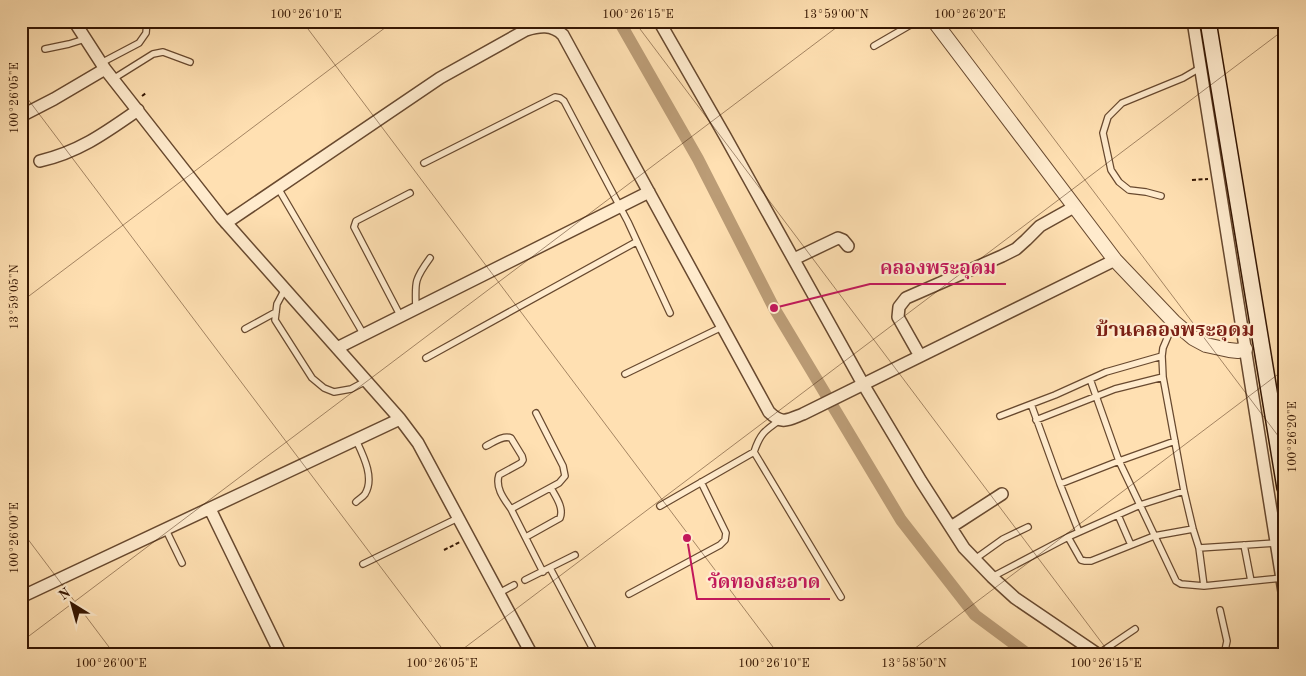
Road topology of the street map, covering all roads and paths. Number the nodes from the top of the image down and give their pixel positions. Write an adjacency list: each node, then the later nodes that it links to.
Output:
1 (74, 21): 9 (street)
2 (147, 21): 13 (lane)
3 (659, 21): 32 (street)
4 (917, 21): 10 (lane)
5 (934, 21): 26 (street)
6 (1193, 21): 14 (street)
7 (1208, 21): 68 (main road)
8 (549, 24): 22 (street); 23 (street)
9 (86, 39): 11 (lane); 13 (street)
10 (874, 46)
11 (45, 49)
12 (190, 62): 15 (lane)
13 (103, 66): 15 (street); 17 (street)
14 (1200, 68): 20 (street); 25 (lane)
15 (113, 79): 16 (street)
16 (138, 110): 18 (street); 28 (street)
17 (21, 116)
18 (40, 161)
19 (424, 163): 27 (lane)
20 (1218, 178): 21 (path); 44 (street)
21 (1192, 180)
22 (278, 188): 28 (street); 42 (lane)
23 (649, 192): 27 (street); 40 (street)
24 (410, 193): 38 (lane)
25 (1161, 196)
26 (1074, 207): 33 (street); 45 (street)
27 (619, 208): 29 (lane); 35 (street)
28 (226, 223): 34 (street)
29 (636, 242): 37 (lane); 47 (lane)
30 (848, 246): 32 (street)
31 (430, 258): 35 (lane)
32 (794, 259): 52 (street)
33 (1114, 260): 39 (street); 45 (street)
34 (285, 289): 36 (lane); 43 (street)
35 (416, 308): 38 (street)
36 (276, 312): 41 (lane); 51 (lane)
37 (670, 313)
38 (400, 316): 42 (street)
39 (1174, 322): 44 (street); 46 (lane)
40 (722, 326): 48 (lane); 58 (street)
41 (245, 329)
42 (364, 335): 43 (street)
43 (337, 348): 51 (street)
44 (1245, 349): 87 (street)
45 (920, 356): 52 (street)
46 (1162, 356): 49 (lane); 50 (lane)
47 (426, 358)
48 (626, 374)
49 (1163, 377): 53 (lane); 61 (lane)
50 (1090, 379): 53 (lane); 54 (lane)
51 (366, 381): 57 (street)
52 (863, 384): 58 (street); 78 (street)
53 (1096, 396): 59 (lane); 64 (lane)
54 (1031, 404): 56 (lane); 59 (lane)
55 (536, 413): 67 (lane)
56 (1000, 416)
57 (400, 419): 60 (street); 77 (street)
58 (780, 420): 63 (lane)
59 (1036, 420): 66 (lane)
60 (356, 440): 71 (lane); 74 (street)
61 (1175, 441): 64 (lane); 69 (lane)
62 (486, 446): 75 (lane)
63 (754, 452): 65 (lane); 107 (lane)
64 (1119, 461): 66 (lane); 72 (lane)
65 (701, 482): 73 (lane); 105 (lane)
66 (1060, 484): 82 (lane)
67 (552, 488): 75 (lane); 85 (lane)
68 (1285, 488)
69 (1184, 491): 72 (lane); 81 (lane)
70 (1002, 494): 78 (street)
71 (356, 502)
72 (1140, 505): 76 (lane); 83 (lane)
73 (660, 506)
74 (210, 509): 80 (street); 114 (street)
75 (511, 509): 85 (lane)
76 (1118, 515): 82 (lane); 88 (lane)
77 (458, 518): 84 (street); 95 (lane)
78 (951, 527): 93 (street)
79 (1028, 527): 93 (lane)
80 (166, 530): 94 (lane); 106 (street)
81 (1193, 530): 83 (lane); 90 (lane)
82 (1078, 532): 86 (lane)
83 (1154, 536): 88 (lane); 103 (lane)
84 (469, 537): 91 (path); 104 (street)
85 (526, 537): 97 (lane)
86 (1068, 537): 88 (lane); 98 (lane)
87 (1277, 543): 89 (lane); 99 (street)
88 (1131, 545)
89 (1244, 545): 90 (lane); 101 (lane)
90 (1199, 548): 103 (lane)
91 (444, 550)
92 (575, 555): 96 (lane)
93 (974, 559): 98 (street)
94 (182, 562)
95 (363, 564)
96 (550, 568): 97 (lane); 116 (lane)
97 (543, 572): 100 (lane)
98 (992, 577): 112 (street)
99 (1282, 578): 101 (lane); 108 (street)
100 (525, 580)
101 (1251, 581): 103 (lane)
102 (514, 585): 104 (lane)
103 (1204, 586)
104 (499, 593): 115 (street)
105 (629, 594)
106 (21, 597)
107 (840, 597)
108 (1285, 598)
109 (1220, 610): 117 (lane)
110 (1135, 629): 112 (lane)
111 (21, 647): 113 (street)
112 (1098, 654)
113 (26, 655)
114 (281, 655)
115 (532, 655)
116 (596, 655)
117 (1224, 655)

